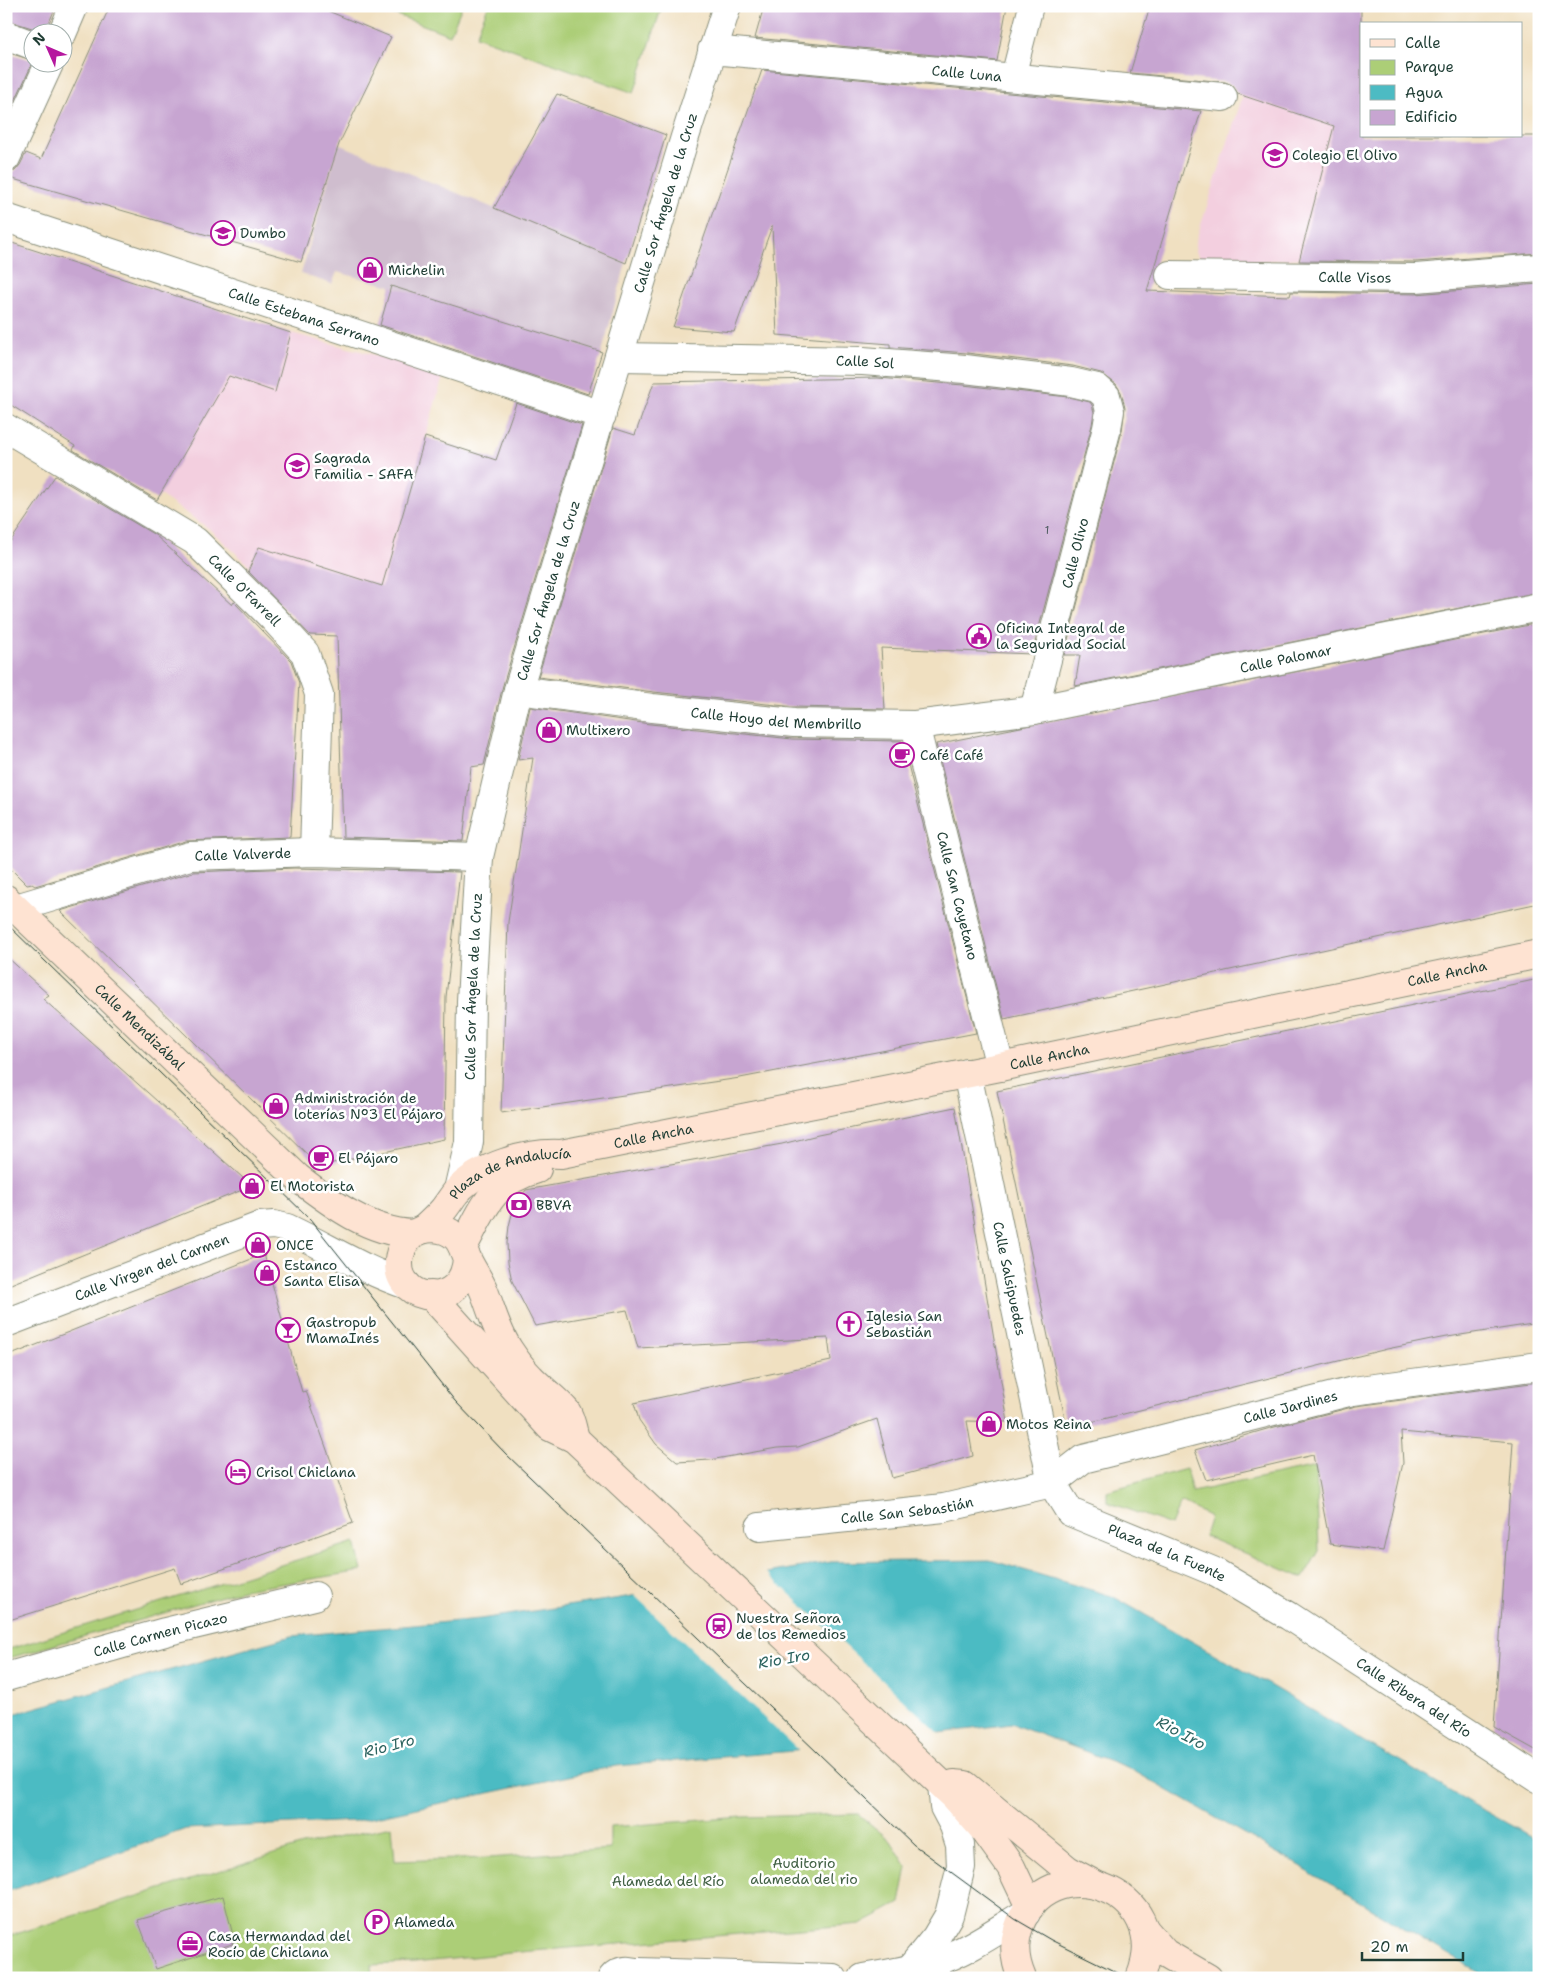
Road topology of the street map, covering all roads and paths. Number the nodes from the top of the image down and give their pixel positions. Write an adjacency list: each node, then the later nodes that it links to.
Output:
1 (74, 6): 4 (street)
2 (727, 6): 7 (street, Calle Sor Ángela de la Cruz)
3 (1031, 6): 9 (street)
4 (67, 22)
5 (6, 35): 6 (street)
6 (22, 41)
7 (712, 50): 9 (street, Calle Luna); 15 (street, Calle Sor Ángela de la Cruz)
8 (45, 72): 11 (street)
9 (1013, 77): 10 (street, Calle Luna)
10 (1223, 97)
11 (6, 158)
12 (6, 218): 17 (street, Calle Estebana Serrano)
13 (1539, 268): 14 (street, Calle Visos)
14 (1170, 275)
15 (620, 357): 16 (street, Calle Sol); 17 (street, Calle Sor Ángela de la Cruz)
16 (1106, 396): 21 (street, Calle Olivo)
17 (602, 415): 20 (street, Calle Sor Ángela de la Cruz)
18 (6, 428): 23 (street, Calle O'Farrell)
19 (1539, 607): 21 (street, Calle Palomar)
20 (518, 690): 22 (street, Calle Hoyo del Membrillo); 24 (street, Calle Sor Ángela de la Cruz)
21 (1034, 710): 22 (street, Calle Hoyo del Membrillo)
22 (916, 725): 27 (street, Calle San Cayetano)
23 (314, 852): 24 (street, Calle Valverde); 25 (street, Calle Valverde)
24 (479, 857): 30 (street, Calle Sor Ángela de la Cruz)
25 (9, 906): 31 (main road, Calle Mendizábal)
26 (1539, 954): 27 (main road, Calle Ancha)
27 (1000, 1067): 28 (main road, Calle Ancha)
28 (967, 1073): 29 (main road, Calle Ancha); 37 (street, Calle Salsipuedes)
29 (561, 1154): 30 (main road, Plaza de Andalucía); 32 (main road, Plaza de Andalucía)
30 (458, 1190): 31 (main road, Plaza de Andalucía)
31 (418, 1232): 32 (main road, Plaza de Andalucía); 33 (main road, Plaza de Andalucía)
32 (465, 1252): 33 (main road, Plaza de Andalucía); 36 (main road, Plaza de Andalucía)
33 (419, 1290): 34 (street, Calle Virgen del Carmen); 36 (main road)
34 (6, 1323)
35 (1539, 1366): 37 (street, Calle Jardines)
36 (584, 1447): 42 (main road)
37 (1052, 1483): 38 (street, Calle San Sebastián); 40 (street, Plaza de la Fuente)
38 (760, 1527)
39 (315, 1596): 41 (street, Calle Carmen Picazo)
40 (1289, 1616): 43 (street, Calle Ribera del Río)
41 (6, 1676)
42 (936, 1778): 44 (main road); 45 (main road); 47 (street)
43 (1539, 1779)
44 (1094, 1884): 45 (main road); 46 (main road)
45 (1028, 1910): 47 (street); 52 (main road)
46 (1145, 1930): 53 (main road); 54 (main road)
47 (909, 1970): 51 (street)
48 (643, 1975): 49 (street); 50 (street)
49 (612, 1978)
50 (833, 1978)
51 (863, 1978)
52 (1022, 1978)
53 (1140, 1978)
54 (1208, 1978)

